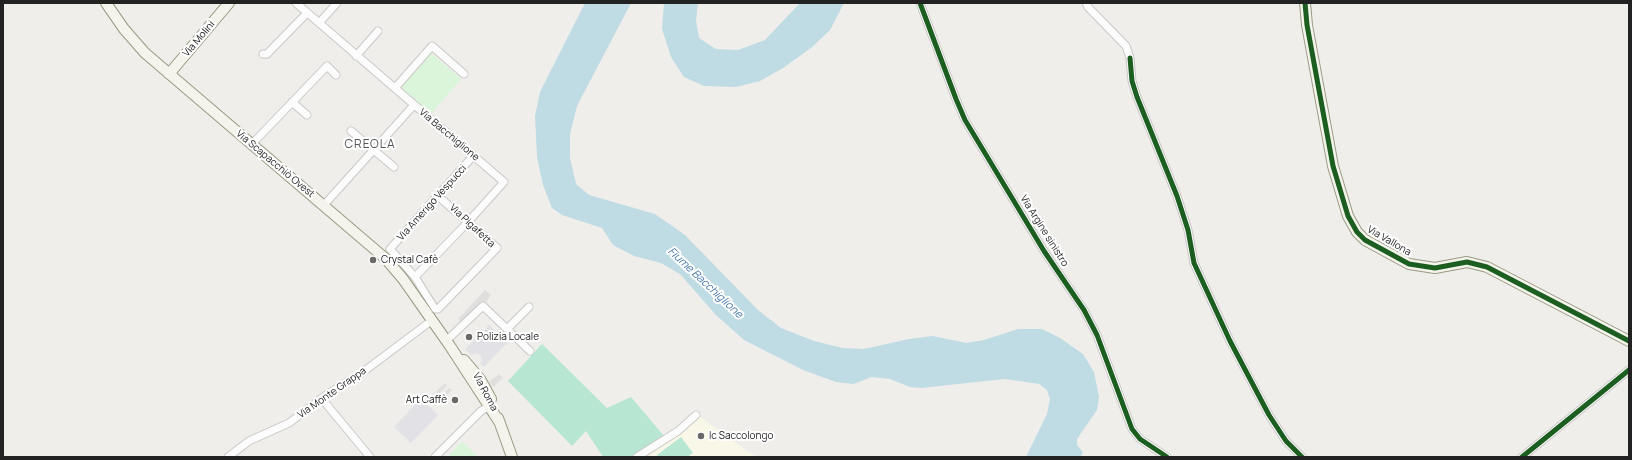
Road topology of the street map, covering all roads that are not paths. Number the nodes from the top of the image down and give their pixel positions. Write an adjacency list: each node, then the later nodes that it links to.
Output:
1 (106, 3): 13 (main road, Via Scapacchiò Ovest)
2 (229, 3): 13 (main road, Via Molini)
3 (296, 3): 8 (street, Via Bacchiglione)
4 (337, 3): 9 (street)
5 (920, 3): 48 (street, Via Argine sinistro)
6 (1086, 3): 49 (street)
7 (1305, 3): 35 (main road, Via Vallona)
8 (307, 13): 9 (street, Via Bacchiglione); 11 (street)
9 (319, 23): 12 (street, Via Bacchiglione)
10 (378, 31): 12 (street)
11 (263, 54)
12 (356, 56): 16 (street, Via Bacchiglione)
13 (169, 74): 21 (main road, Via Scapacchiò Ovest)
14 (464, 74): 16 (street)
15 (336, 75): 17 (street)
16 (395, 88): 18 (street, Via Bacchiglione)
17 (292, 102): 19 (street); 21 (street)
18 (414, 105): 22 (street); 23 (street, Via Bacchiglione)
19 (306, 115)
20 (350, 131): 22 (street)
21 (252, 144): 26 (main road, Via Scapacchiò Ovest)
22 (373, 150): 24 (street); 26 (street)
23 (473, 156): 25 (street, Via Amerigo Vespucci); 27 (street, Via Bacchiglione)
24 (394, 167)
25 (438, 196): 27 (street, Via Pigafetta); 28 (street, Via Amerigo Vespucci)
26 (324, 205): 28 (main road, Via Scapacchiò Ovest)
27 (468, 222): 29 (street); 30 (street, Via Pigafetta)
28 (399, 266): 29 (street); 30 (main road, Via Scapacchiò Ovest)
29 (415, 277): 30 (street)
30 (422, 298): 32 (main road, Via Scapacchiò Ovest)
31 (529, 307): 33 (street)
32 (431, 321): 34 (main road, Via Scapacchiò Ovest); 39 (street, Via Monte Grappa)
33 (507, 329): 36 (street); 37 (street)
34 (438, 331): 36 (main road, Via Roma)
35 (1629, 341)
36 (448, 343): 40 (main road, Via Roma); 42 (main road, Via Roma)
37 (530, 351)
38 (1629, 370): 50 (street)
39 (322, 399): 43 (street, Via Monte Grappa); 44 (street)
40 (490, 406): 42 (main road, Via Roma); 45 (street)
41 (696, 415): 47 (street)
42 (500, 423): 46 (main road, Via Roma)
43 (228, 457)
44 (370, 457)
45 (435, 457)
46 (512, 457)
47 (637, 457)
48 (1167, 457)
49 (1302, 457)
50 (1522, 457)

